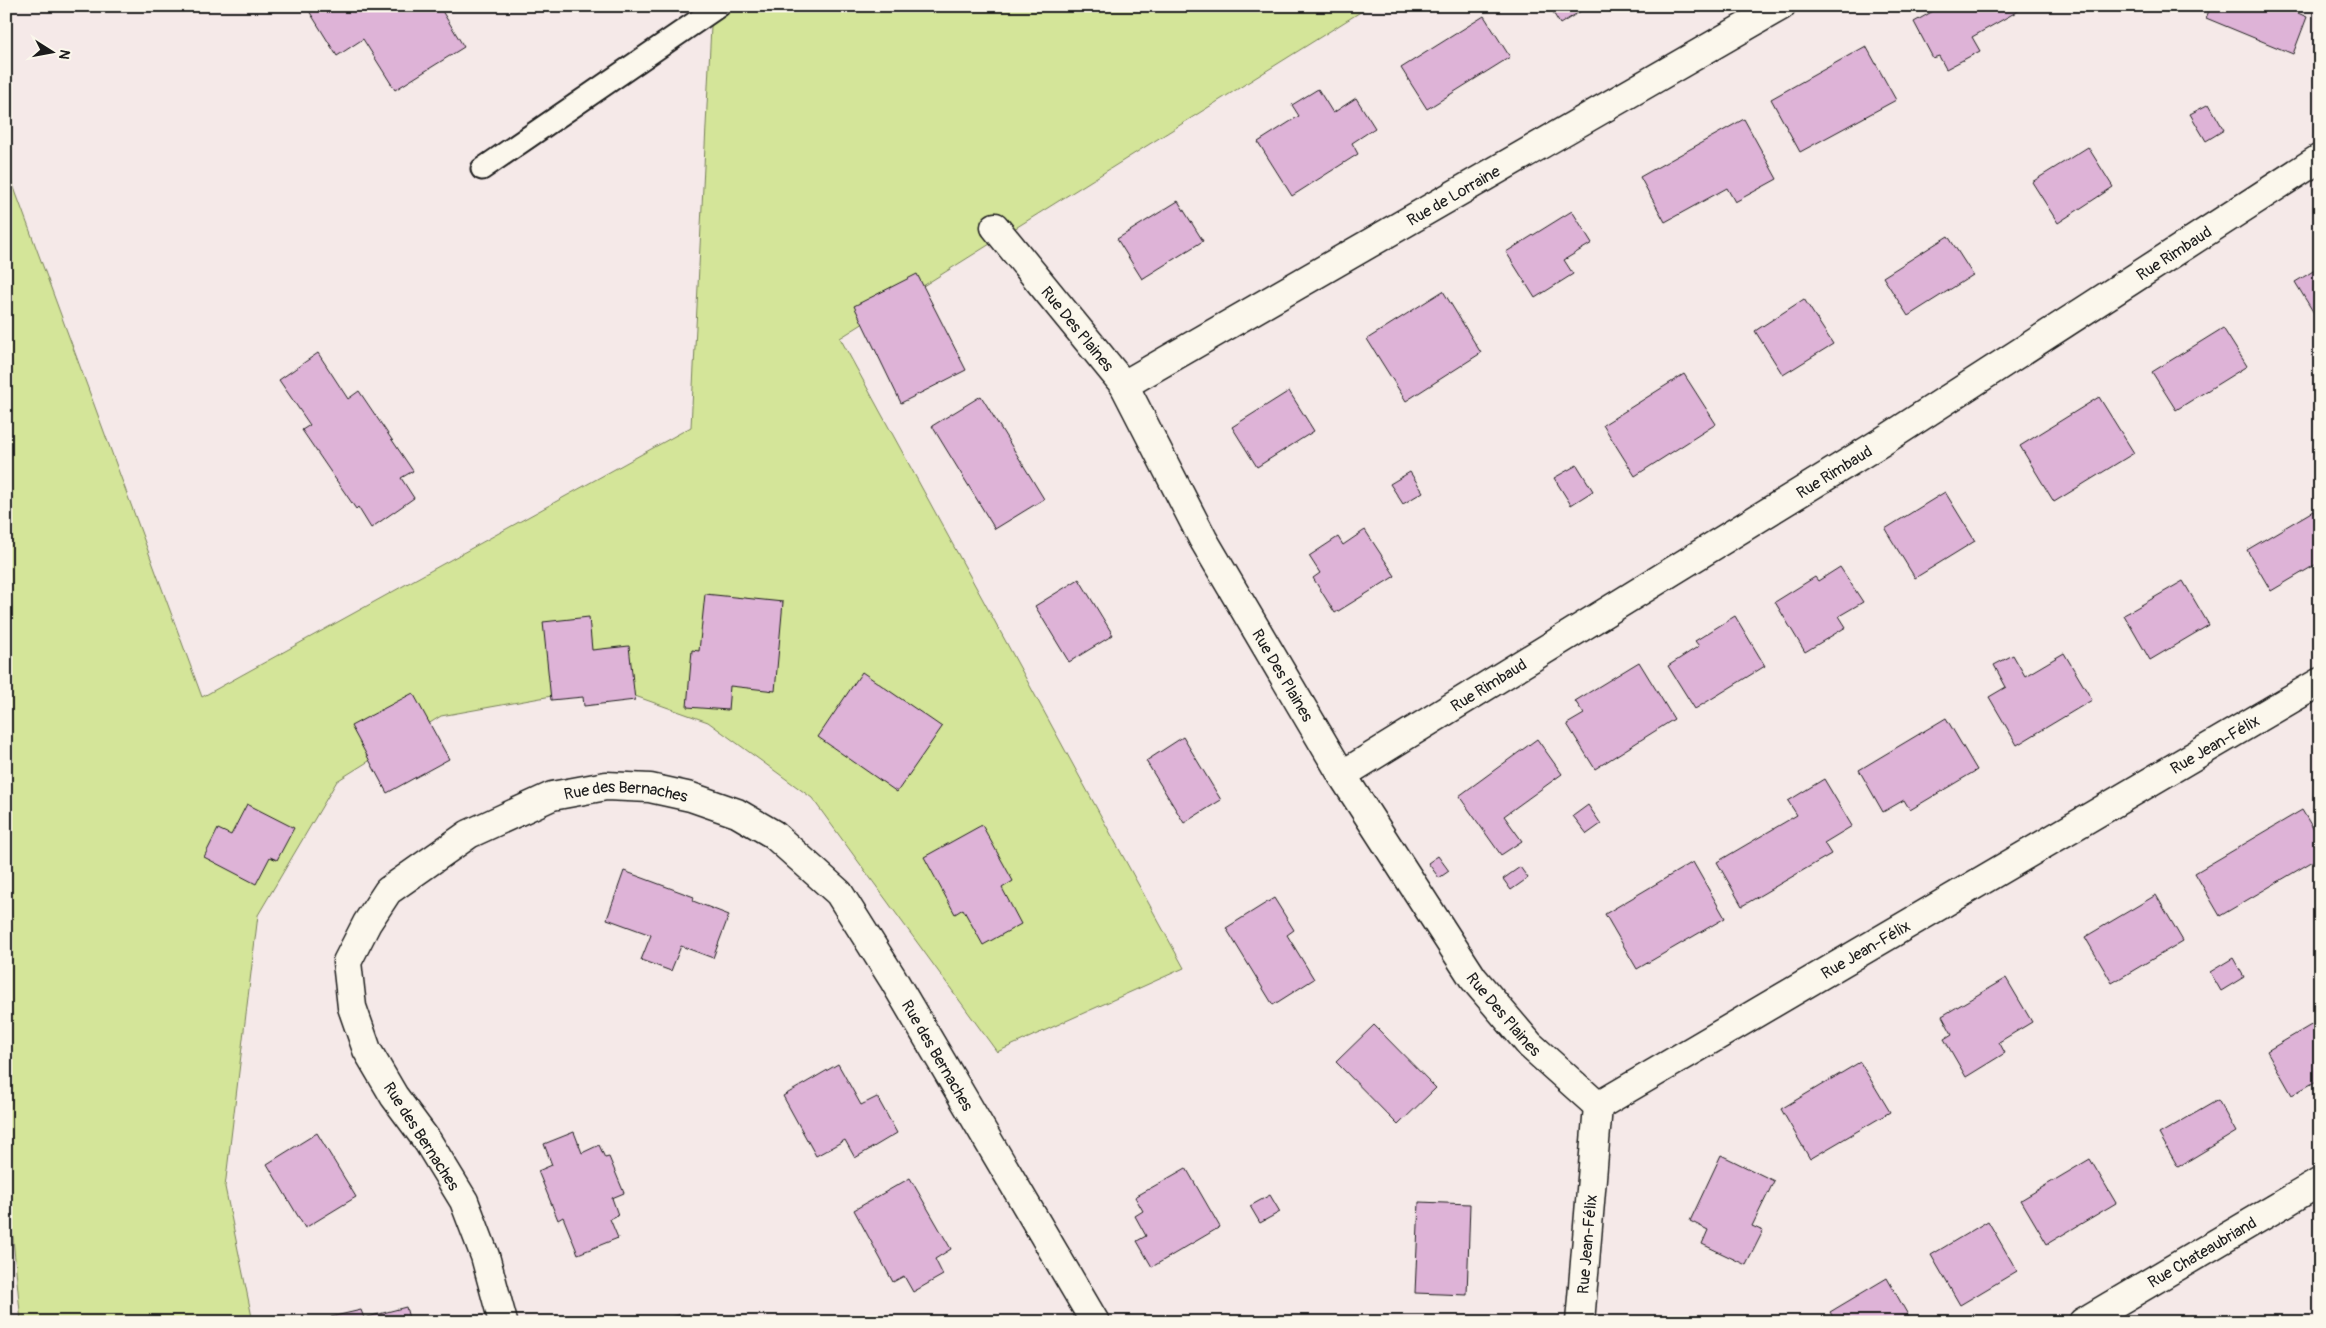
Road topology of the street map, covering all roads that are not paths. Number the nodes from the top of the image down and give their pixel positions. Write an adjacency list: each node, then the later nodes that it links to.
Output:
1 (720, 6): 4 (lane)
2 (1781, 6): 6 (street, Rue de Lorraine)
3 (2320, 158): 8 (street, Rue Rimbaud)
4 (482, 169)
5 (995, 227): 6 (street, Rue Des Plaines)
6 (1124, 385): 8 (street, Rue Des Plaines)
7 (2320, 682): 9 (street, Rue Jean-Félix)
8 (1342, 775): 9 (street, Rue Des Plaines)
9 (1598, 1106): 13 (street, Rue Jean-Félix)
10 (2320, 1182): 14 (street, Rue Chateaubriand)
11 (504, 1322): 12 (street, Rue des Bernaches)
12 (1095, 1322)
13 (1580, 1322)
14 (2083, 1322)

